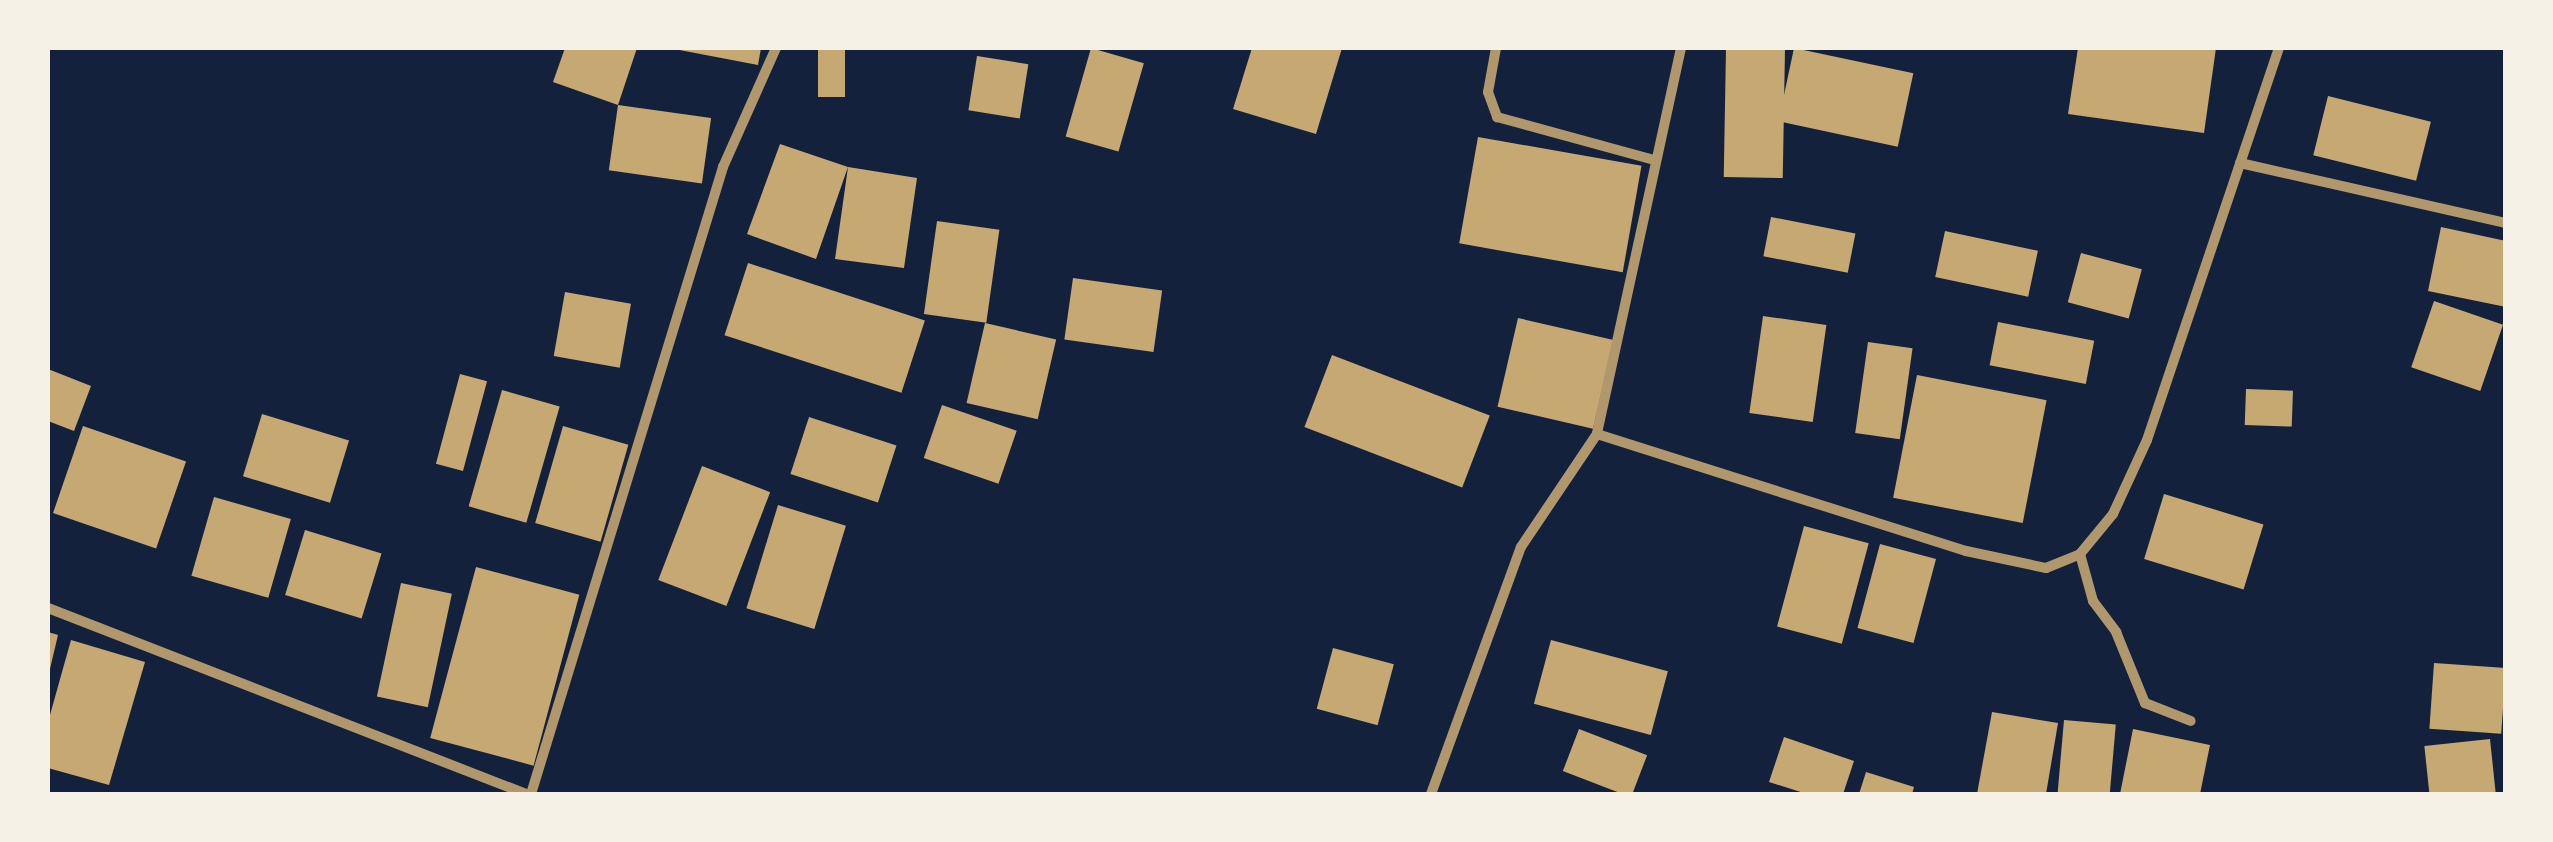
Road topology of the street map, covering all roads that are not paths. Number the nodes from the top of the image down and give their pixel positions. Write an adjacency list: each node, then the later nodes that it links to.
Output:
1 (776, 48): 12 (street)
2 (1496, 48): 5 (street)
3 (1681, 48): 5 (street)
4 (2279, 48): 6 (street)
5 (1654, 160): 8 (street)
6 (2240, 163): 7 (street); 9 (street)
7 (2506, 222)
8 (1597, 434): 9 (street); 13 (street)
9 (2080, 554): 11 (street)
10 (48, 608): 12 (street)
11 (2190, 722)
12 (529, 794)
13 (1431, 794)

